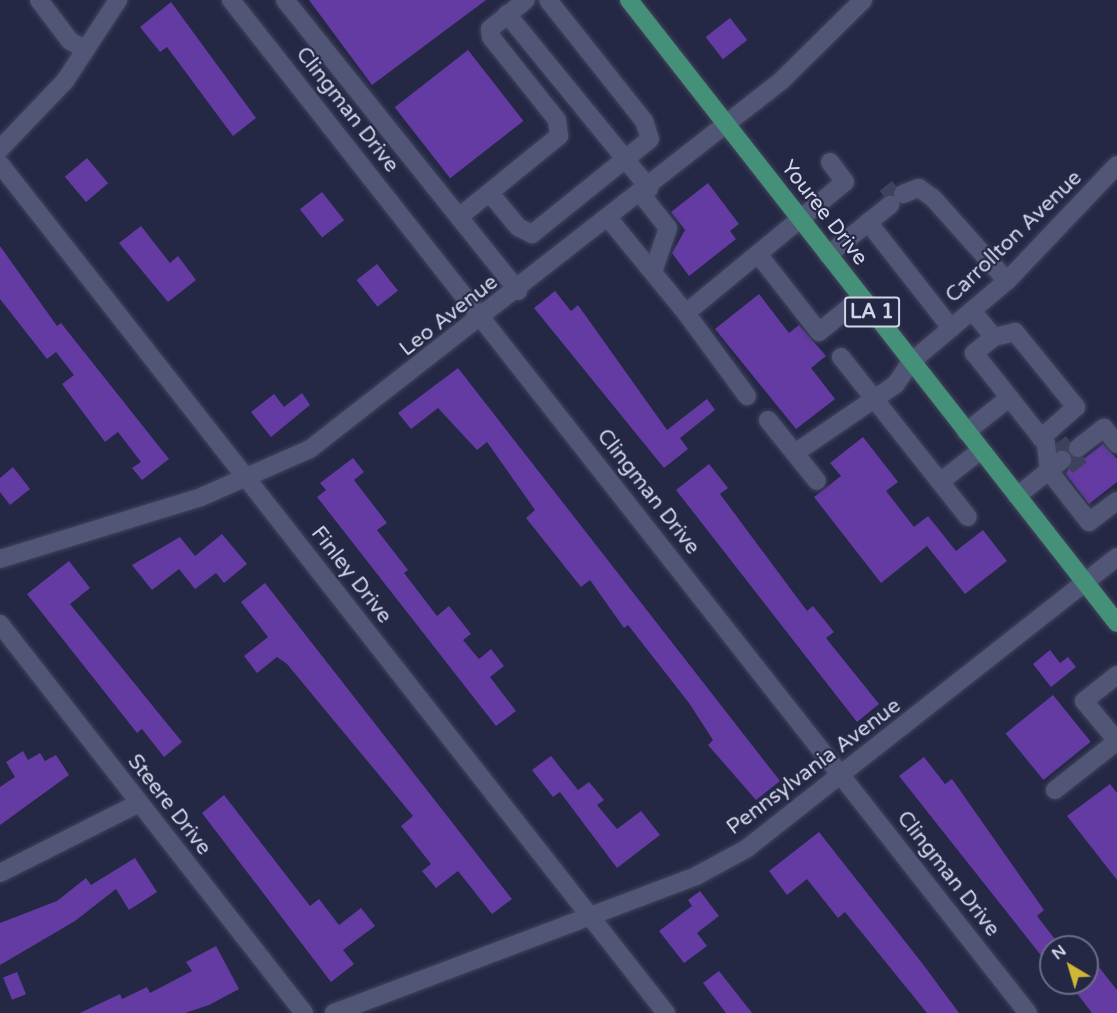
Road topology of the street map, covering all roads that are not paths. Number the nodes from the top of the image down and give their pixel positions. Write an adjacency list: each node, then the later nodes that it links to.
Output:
1 (39, 0): 10 (street)
2 (118, 0): 10 (street)
3 (231, 0): 31 (street, Clingman Drive)
4 (285, 0): 20 (street)
5 (526, 0): 9 (street)
6 (548, 0): 13 (street)
7 (629, 0): 11 (main road, Youree Drive / LA 1)
8 (863, 0): 11 (street, Leo Avenue)
9 (507, 15): 13 (street); 18 (street)
10 (86, 50): 12 (street)
11 (727, 125): 17 (street, Leo Avenue); 22 (main road, Youree Drive / LA 1)
12 (0, 149)
13 (627, 161): 17 (street); 18 (street)
14 (830, 162): 22 (street)
15 (0, 164): 47 (street, Finley Drive)
16 (1117, 165): 26 (street, Carrollton Avenue)
17 (645, 191): 21 (street, Leo Avenue); 25 (street)
18 (490, 192): 20 (street)
19 (891, 201): 24 (street); 26 (street); 32 (street)
20 (459, 217): 27 (street)
21 (609, 219): 25 (street); 27 (street, Leo Avenue)
22 (801, 220): 23 (street); 24 (main road, Youree Drive / LA 1)
23 (758, 254): 28 (street); 30 (street)
24 (828, 255): 28 (main road, Youree Drive / LA 1)
25 (653, 272): 30 (street)
26 (1007, 281): 29 (street, Carrollton Avenue)
27 (518, 291): 31 (street, Leo Avenue)
28 (861, 298): 35 (main road, Youree Drive / LA 1)
29 (972, 311): 32 (street, Carrollton Avenue); 33 (street)
30 (686, 313): 36 (street)
31 (482, 318): 47 (street, Leo Avenue); 60 (street, Clingman Drive)
32 (951, 328): 35 (street, Carrollton Avenue)
33 (994, 337): 38 (street); 41 (street)
34 (841, 357): 37 (street)
35 (911, 362): 37 (street, Carrollton Avenue); 40 (main road, Youree Drive / LA 1)
36 (747, 396)
37 (874, 398): 45 (street, Carrollton Avenue); 49 (street)
38 (1009, 398): 40 (street); 41 (street)
39 (768, 420): 45 (street)
40 (966, 432): 44 (main road, Youree Drive / LA 1)
41 (1041, 438): 46 (street)
42 (1117, 444): 43 (street)
43 (1080, 447)
44 (981, 450): 49 (street); 50 (main road, Youree Drive / LA 1)
45 (795, 453): 48 (street)
46 (1059, 463): 50 (street); 51 (street)
47 (247, 479): 54 (street, Leo Avenue); 64 (street, Finley Drive)
48 (817, 481)
49 (940, 482): 52 (street)
50 (1017, 496): 55 (main road, Youree Drive / LA 1)
51 (1117, 501)
52 (968, 517)
53 (1117, 556): 55 (street, Pennsylvania Avenue)
54 (0, 560)
55 (1085, 582): 56 (main road, Youree Drive / LA 1); 60 (street, Pennsylvania Avenue)
56 (1117, 623)
57 (0, 624): 62 (street, Steere Drive)
58 (1117, 675): 59 (street)
59 (1114, 749): 61 (street)
60 (843, 777): 64 (street, Pennsylvania Avenue); 68 (street, Clingman Drive)
61 (1055, 790)
62 (139, 802): 63 (street); 65 (street, Steere Drive)
63 (0, 873)
64 (591, 916): 66 (street, Pennsylvania Avenue); 67 (street, Finley Drive)
65 (304, 1013)
66 (334, 1013)
67 (666, 1013)
68 (1028, 1013)

